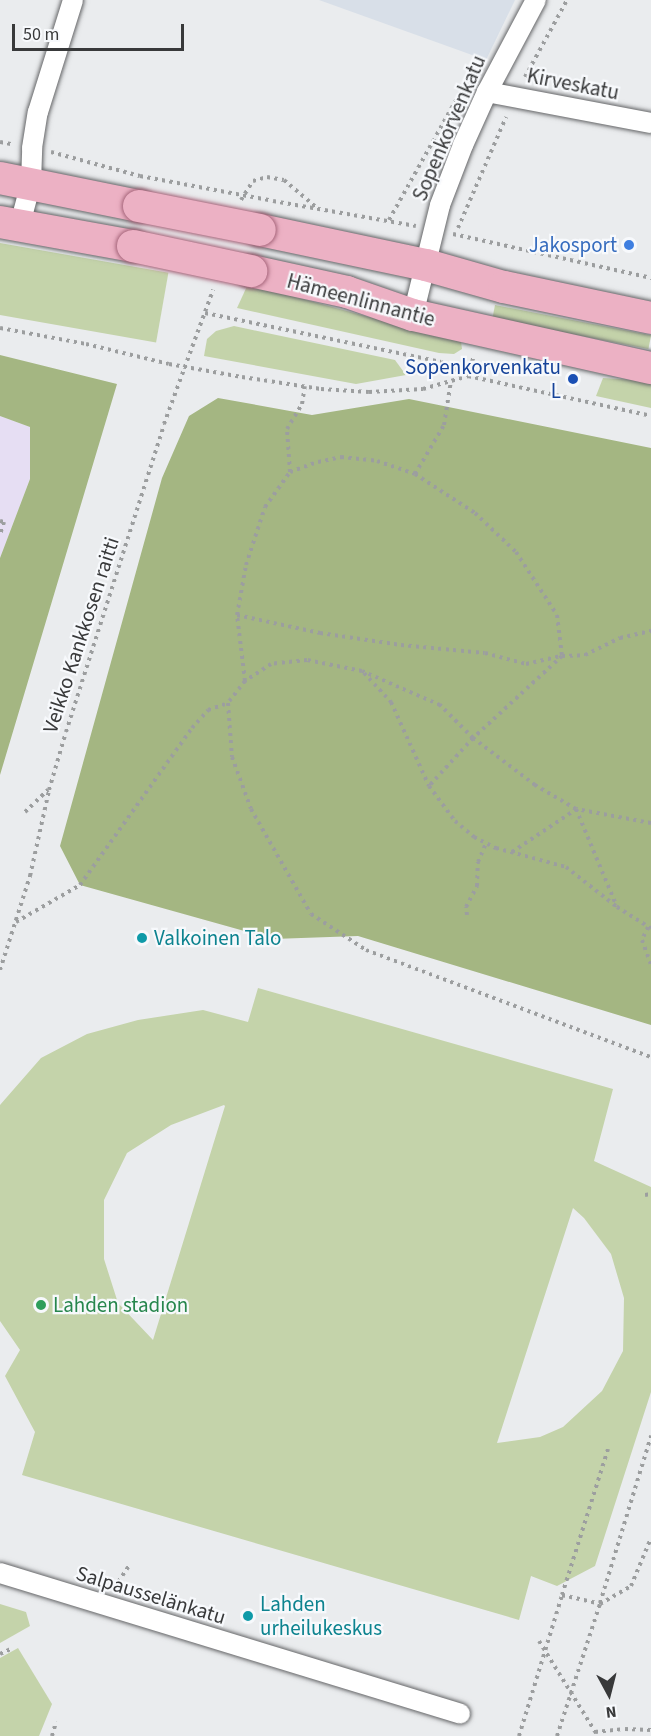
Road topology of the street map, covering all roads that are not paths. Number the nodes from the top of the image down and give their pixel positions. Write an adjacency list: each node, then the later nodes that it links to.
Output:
1 (74, 0): 6 (street)
2 (536, 0): 3 (street, Sopenkorvenkatu)
3 (487, 92): 4 (street, Kirveskatu); 8 (street, Sopenkorvenkatu)
4 (651, 123)
5 (0, 178): 6 (main road, Hämeenlinnantie)
6 (31, 183): 7 (street); 8 (main road, Hämeenlinnantie, bridge)
7 (10, 223): 9 (main road, Hämeenlinnantie, bridge)
8 (426, 265): 9 (street, Sopenkorvenkatu); 10 (main road, Hämeenlinnantie)
9 (412, 315): 11 (main road, Hämeenlinnantie)
10 (651, 318)
11 (651, 368)
12 (0, 1573): 13 (street, Salpausselänkatu)
13 (460, 1714)

